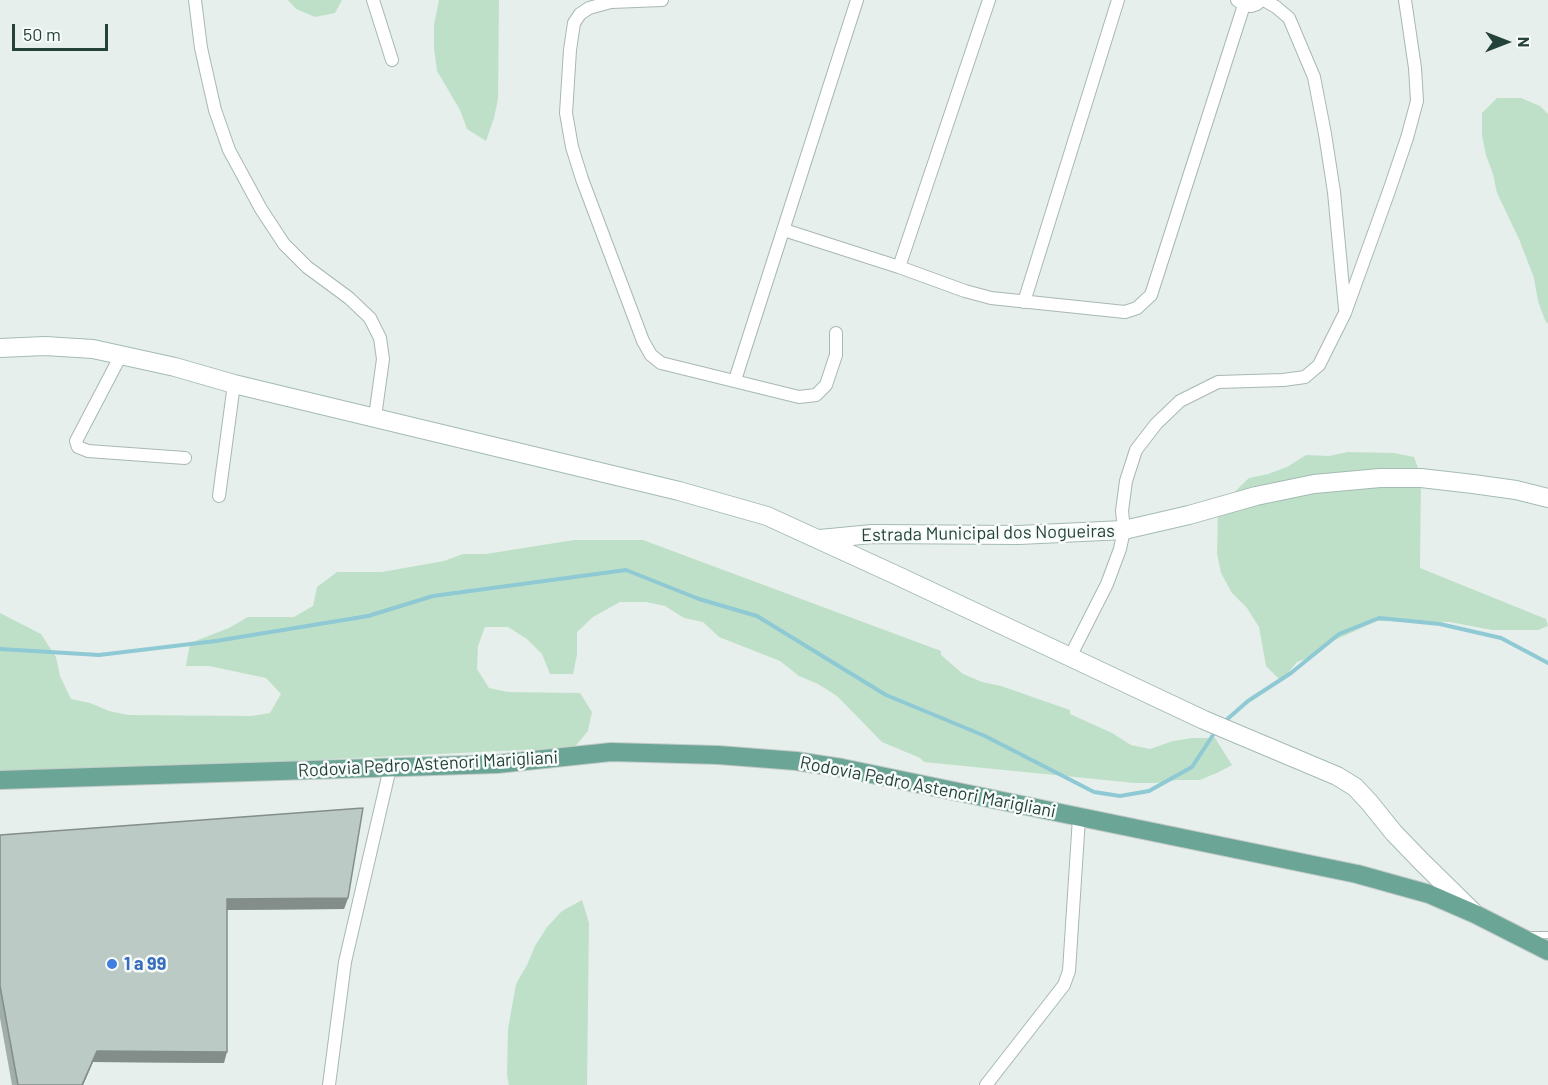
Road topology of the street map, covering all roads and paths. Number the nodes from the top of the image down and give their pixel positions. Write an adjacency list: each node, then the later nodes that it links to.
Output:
1 (195, 0): 20 (street)
2 (374, 0): 10 (street)
3 (662, 0): 18 (street)
4 (857, 0): 11 (street)
5 (989, 0): 12 (street)
6 (1118, 0): 13 (street)
7 (1262, 0): 9 (street); 14 (street)
8 (1405, 0): 14 (street)
9 (1240, 3): 13 (street)
10 (392, 60)
11 (784, 230): 12 (street); 18 (street)
12 (899, 267): 13 (street)
13 (1024, 302)
14 (1345, 313): 24 (street)
15 (836, 333): 18 (street)
16 (0, 348): 17 (street)
17 (121, 355): 19 (street); 21 (street)
18 (735, 380)
19 (234, 384): 20 (street); 22 (street)
20 (375, 417): 25 (street)
21 (185, 458)
22 (219, 496)
23 (1548, 498): 24 (street, Estrada Municipal dos Nogueiras)
24 (1124, 530): 25 (street, Estrada Municipal dos Nogueiras); 26 (street)
25 (817, 539): 26 (street)
26 (1070, 657): 30 (street)
27 (390, 768): 28 (main road, Rodovia Pedro Astenori Marigliani); 29 (main road, Rodovia Pedro Astenori Marigliani); 34 (street)
28 (0, 780)
29 (1079, 818): 30 (main road, Rodovia Pedro Astenori Marigliani); 35 (street)
30 (1475, 914): 31 (main road, Rodovia Pedro Astenori Marigliani)
31 (1516, 935): 32 (lane); 33 (main road, Rodovia Pedro Astenori Marigliani)
32 (1548, 935)
33 (1548, 951)
34 (329, 1085)
35 (986, 1085)

